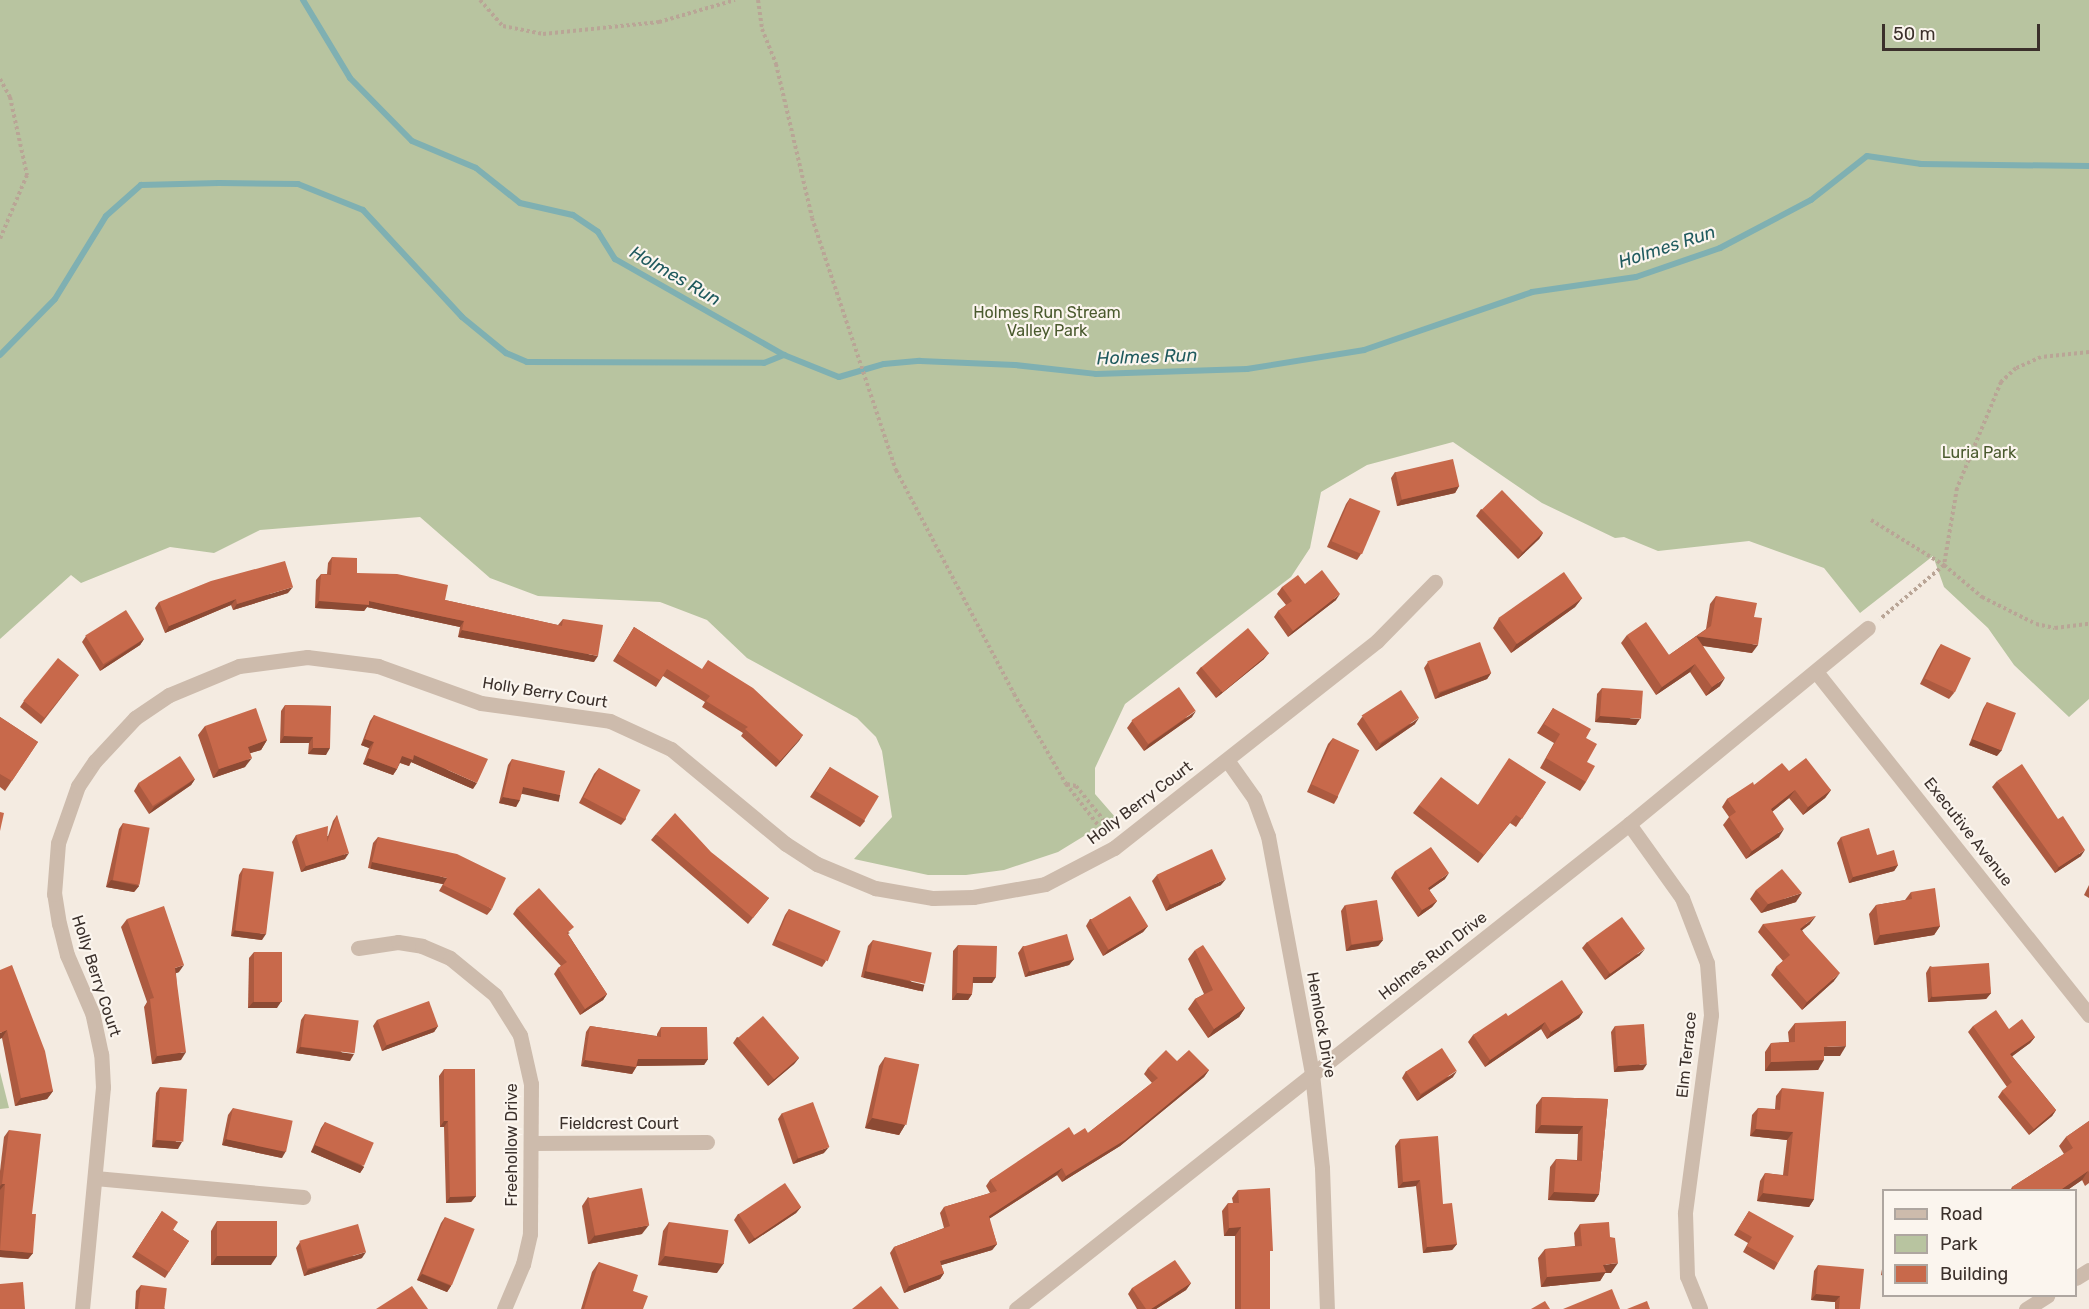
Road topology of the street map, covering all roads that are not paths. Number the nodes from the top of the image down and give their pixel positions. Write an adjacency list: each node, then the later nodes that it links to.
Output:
1 (1435, 582): 4 (street, Holly Berry Court)
2 (1868, 628): 3 (street, Holmes Run Drive)
3 (1817, 673): 5 (street, Holmes Run Drive); 7 (street, Executive Avenue)
4 (1227, 760): 8 (street, Hemlock Drive); 11 (street, Holly Berry Court)
5 (1629, 824): 8 (street, Holmes Run Drive); 18 (street, Elm Terrace)
6 (358, 948): 10 (street, Freehollow Drive)
7 (2089, 1016)
8 (1312, 1074): 16 (street, Holmes Run Drive); 17 (street, Hemlock Drive)
9 (707, 1142): 10 (street, Fieldcrest Court)
10 (532, 1143): 15 (street, Freehollow Drive)
11 (95, 1178): 12 (street); 14 (street, Holly Berry Court)
12 (303, 1197)
13 (2046, 1297): 19 (street)
14 (81, 1309)
15 (504, 1309)
16 (1016, 1309)
17 (1327, 1309)
18 (1700, 1309)
19 (2026, 1309)

